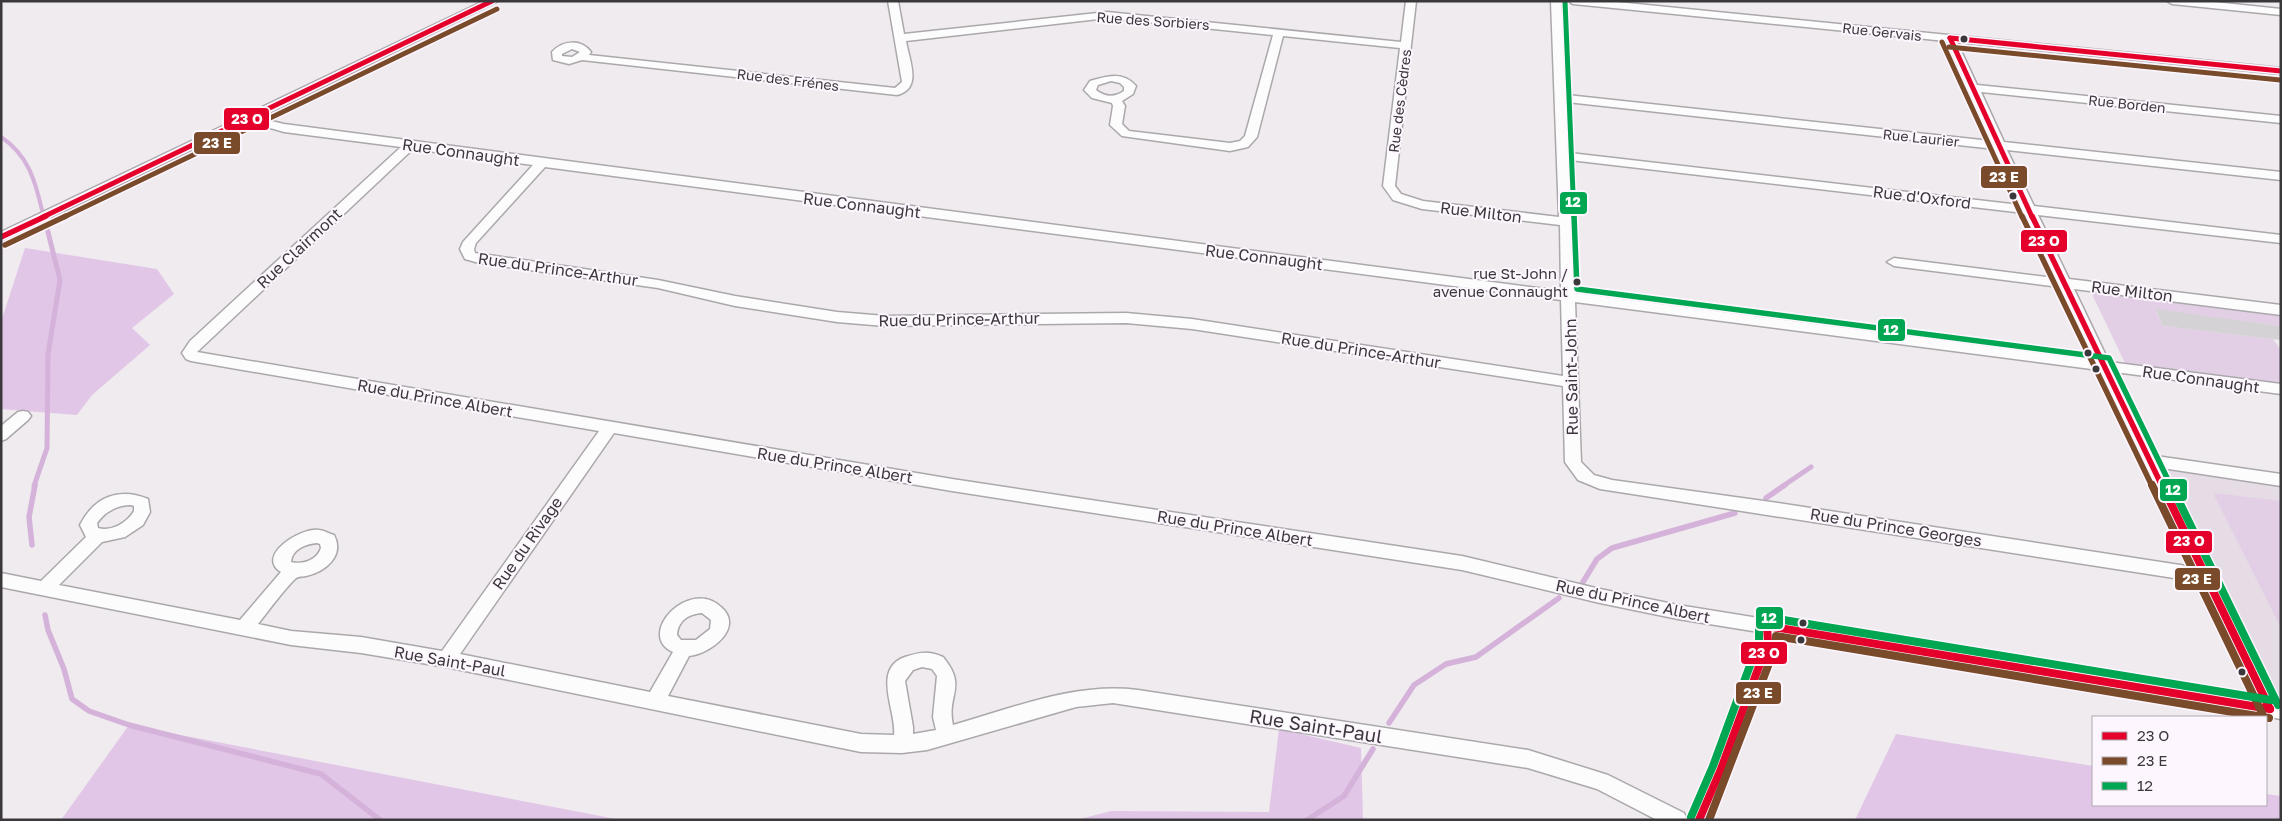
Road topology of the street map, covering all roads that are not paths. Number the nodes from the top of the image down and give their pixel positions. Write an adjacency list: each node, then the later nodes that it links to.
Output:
1 (492, 1): 17 (street)
2 (893, 1): 9 (street, Rue des Frénes)
3 (1411, 1): 11 (street, Rue des Cèdres)
4 (1556, 1): 15 (street, Rue Saint-John)
5 (1573, 1): 10 (street, Rue Gervais)
6 (2172, 1): 7 (street)
7 (2281, 12)
8 (1279, 32): 9 (street, Rue des Sorbiers); 11 (street, Rue des Sorbiers); 16 (street)
9 (900, 38): 12 (street, Rue des Frénes)
10 (1950, 38): 13 (street, Rue Gervais); 14 (street)
11 (1407, 46): 24 (street, Rue des Cèdres)
12 (582, 57)
13 (2281, 70)
14 (1974, 88): 18 (street, Rue Borden); 20 (street)
15 (1560, 98): 20 (street, Rue Laurier); 21 (street, Rue Saint-John)
16 (1115, 99)
17 (249, 118): 19 (street, Rue Connaught); 27 (street)
18 (2281, 120)
19 (411, 145): 22 (street, Rue Connaught); 33 (street, Rue Clairmont)
20 (1999, 146): 23 (street, Rue Laurier); 25 (street)
21 (1564, 156): 25 (street, Rue d'Oxford); 26 (street, Rue Saint-John)
22 (542, 163): 31 (street, Rue Connaught); 35 (street, Rue du Prince-Arthur)
23 (2281, 176)
24 (1397, 197): 26 (street, Rue Milton)
25 (2029, 210): 28 (street, Rue d'Oxford); 30 (street)
26 (1566, 222): 31 (street, Rue Saint-John)
27 (1, 237)
28 (2281, 239)
29 (1894, 262): 30 (street, Rue Milton)
30 (2064, 283): 32 (street, Rue Milton); 34 (street)
31 (1569, 297): 34 (street, Rue Connaught); 35 (street, Rue Saint-John)
32 (2281, 310)
33 (189, 353): 38 (street, Rue du Prince Albert)
34 (2105, 366): 36 (street, Rue Connaught); 40 (street)
35 (1572, 382): 41 (street, Rue Saint-John)
36 (2281, 389)
37 (23, 416): 39 (street)
38 (608, 428): 48 (street, Rue du Prince Albert); 51 (street, Rue du Rivage)
39 (1, 435)
40 (2150, 461): 42 (street); 45 (street)
41 (1585, 478): 45 (street, Rue du Prince Georges)
42 (2281, 480)
43 (98, 536): 47 (street)
44 (292, 571): 49 (street)
45 (2208, 576): 53 (street)
46 (1, 580): 47 (street, Rue Saint-Paul)
47 (45, 588): 49 (street, Rue Saint-Paul)
48 (1767, 626): 53 (street, Rue du Prince Albert); 57 (street)
49 (244, 628): 51 (street, Rue Saint-Paul)
50 (684, 649): 52 (street)
51 (446, 660): 52 (street, Rue Saint-Paul)
52 (656, 701): 55 (street, Rue Saint-Paul)
53 (2276, 710)
54 (946, 736): 55 (street, Rue Saint-Paul); 55 (street); 56 (street, Rue Saint-Paul)
55 (902, 744)
56 (1677, 820)
57 (1700, 820)

